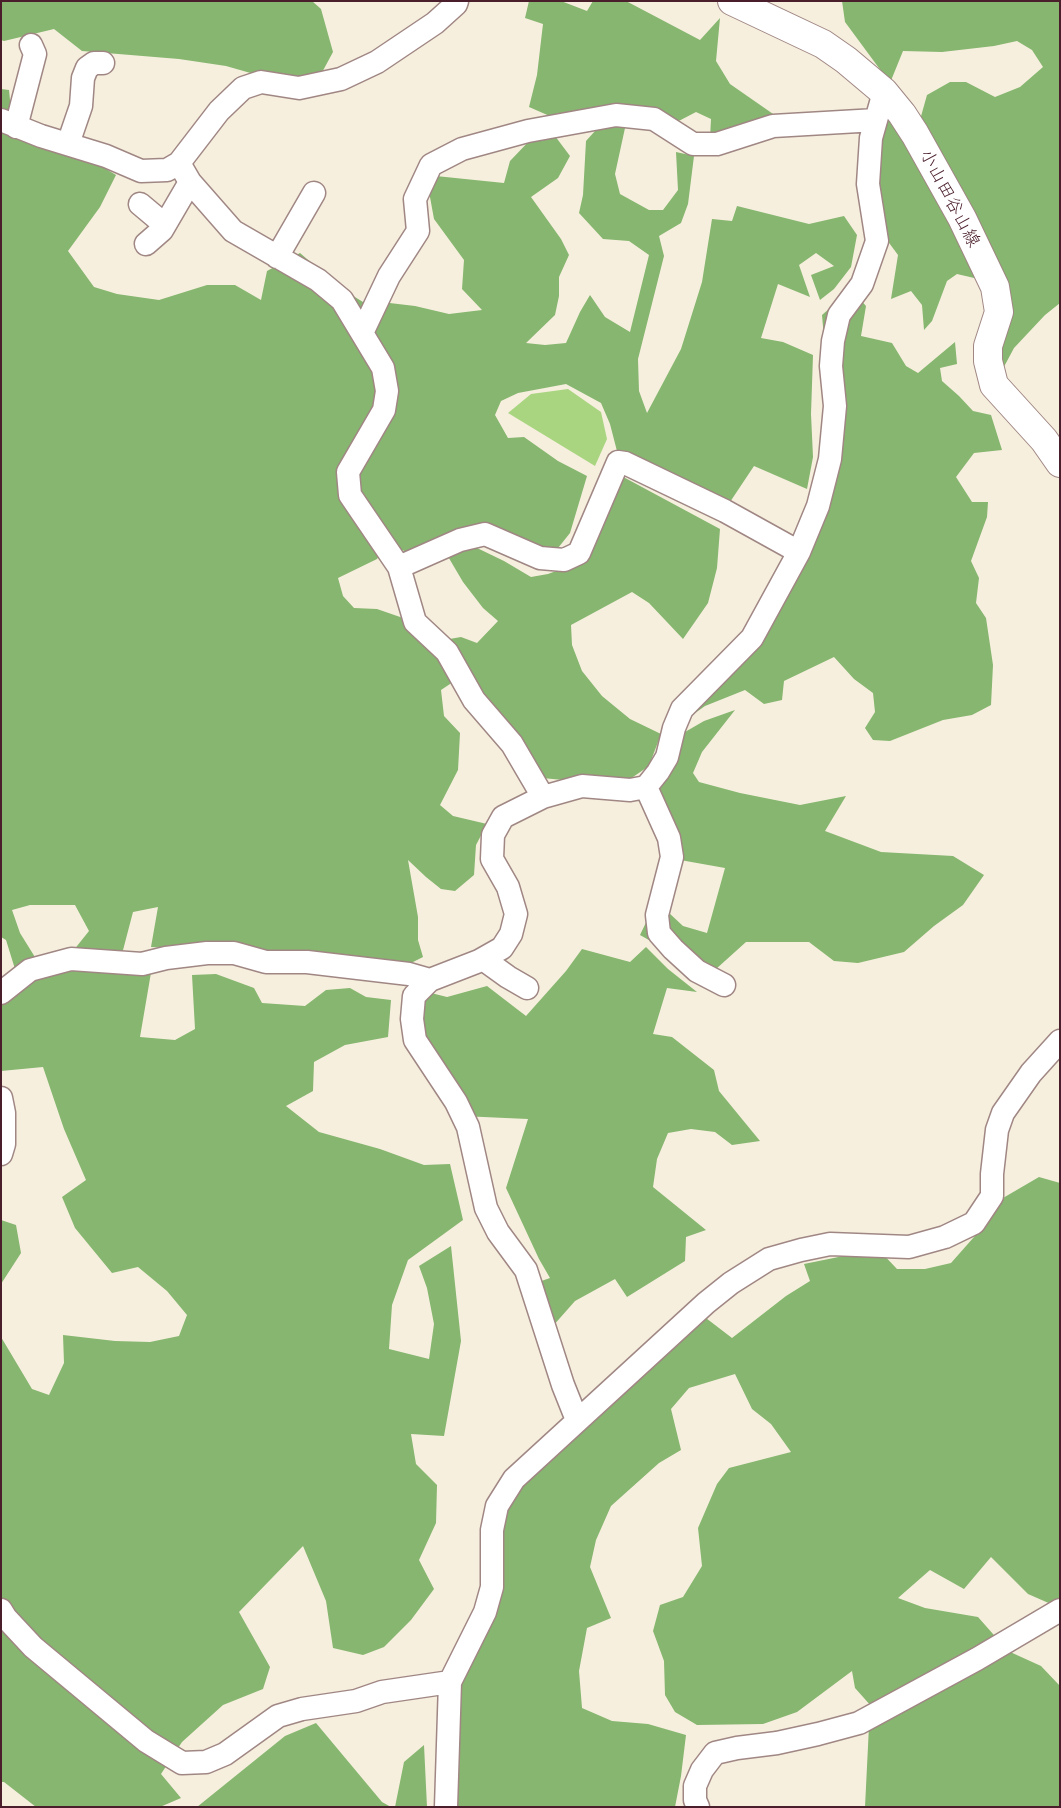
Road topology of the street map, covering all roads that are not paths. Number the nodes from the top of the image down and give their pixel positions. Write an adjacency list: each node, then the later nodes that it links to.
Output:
1 (457, 1): 9 (street)
2 (732, 1): 5 (main road, 小山田谷山線)
3 (31, 45): 7 (street)
4 (104, 63): 8 (street)
5 (884, 92): 6 (street); 16 (main road, 小山田谷山線)
6 (876, 120): 15 (street); 17 (street)
7 (9, 123): 8 (street)
8 (68, 144): 9 (street)
9 (185, 173): 12 (street); 14 (street)
10 (314, 193): 14 (street)
11 (140, 204): 12 (street)
12 (165, 225): 13 (street)
13 (146, 244)
14 (277, 257): 15 (street)
15 (362, 333): 18 (street)
16 (1060, 462)
17 (799, 552): 18 (street); 19 (street)
18 (399, 567): 20 (street)
19 (646, 787): 20 (street); 23 (street)
20 (543, 797): 21 (street)
21 (483, 959): 22 (street); 24 (street)
22 (430, 980): 25 (street); 29 (street)
23 (724, 985)
24 (527, 988)
25 (1, 993)
26 (1060, 1041): 29 (street)
27 (1, 1098): 28 (street)
28 (1, 1154)
29 (577, 1420): 32 (street)
30 (1, 1610): 32 (street)
31 (1060, 1610): 34 (street)
32 (450, 1682): 33 (street)
33 (446, 1807)
34 (698, 1807)

